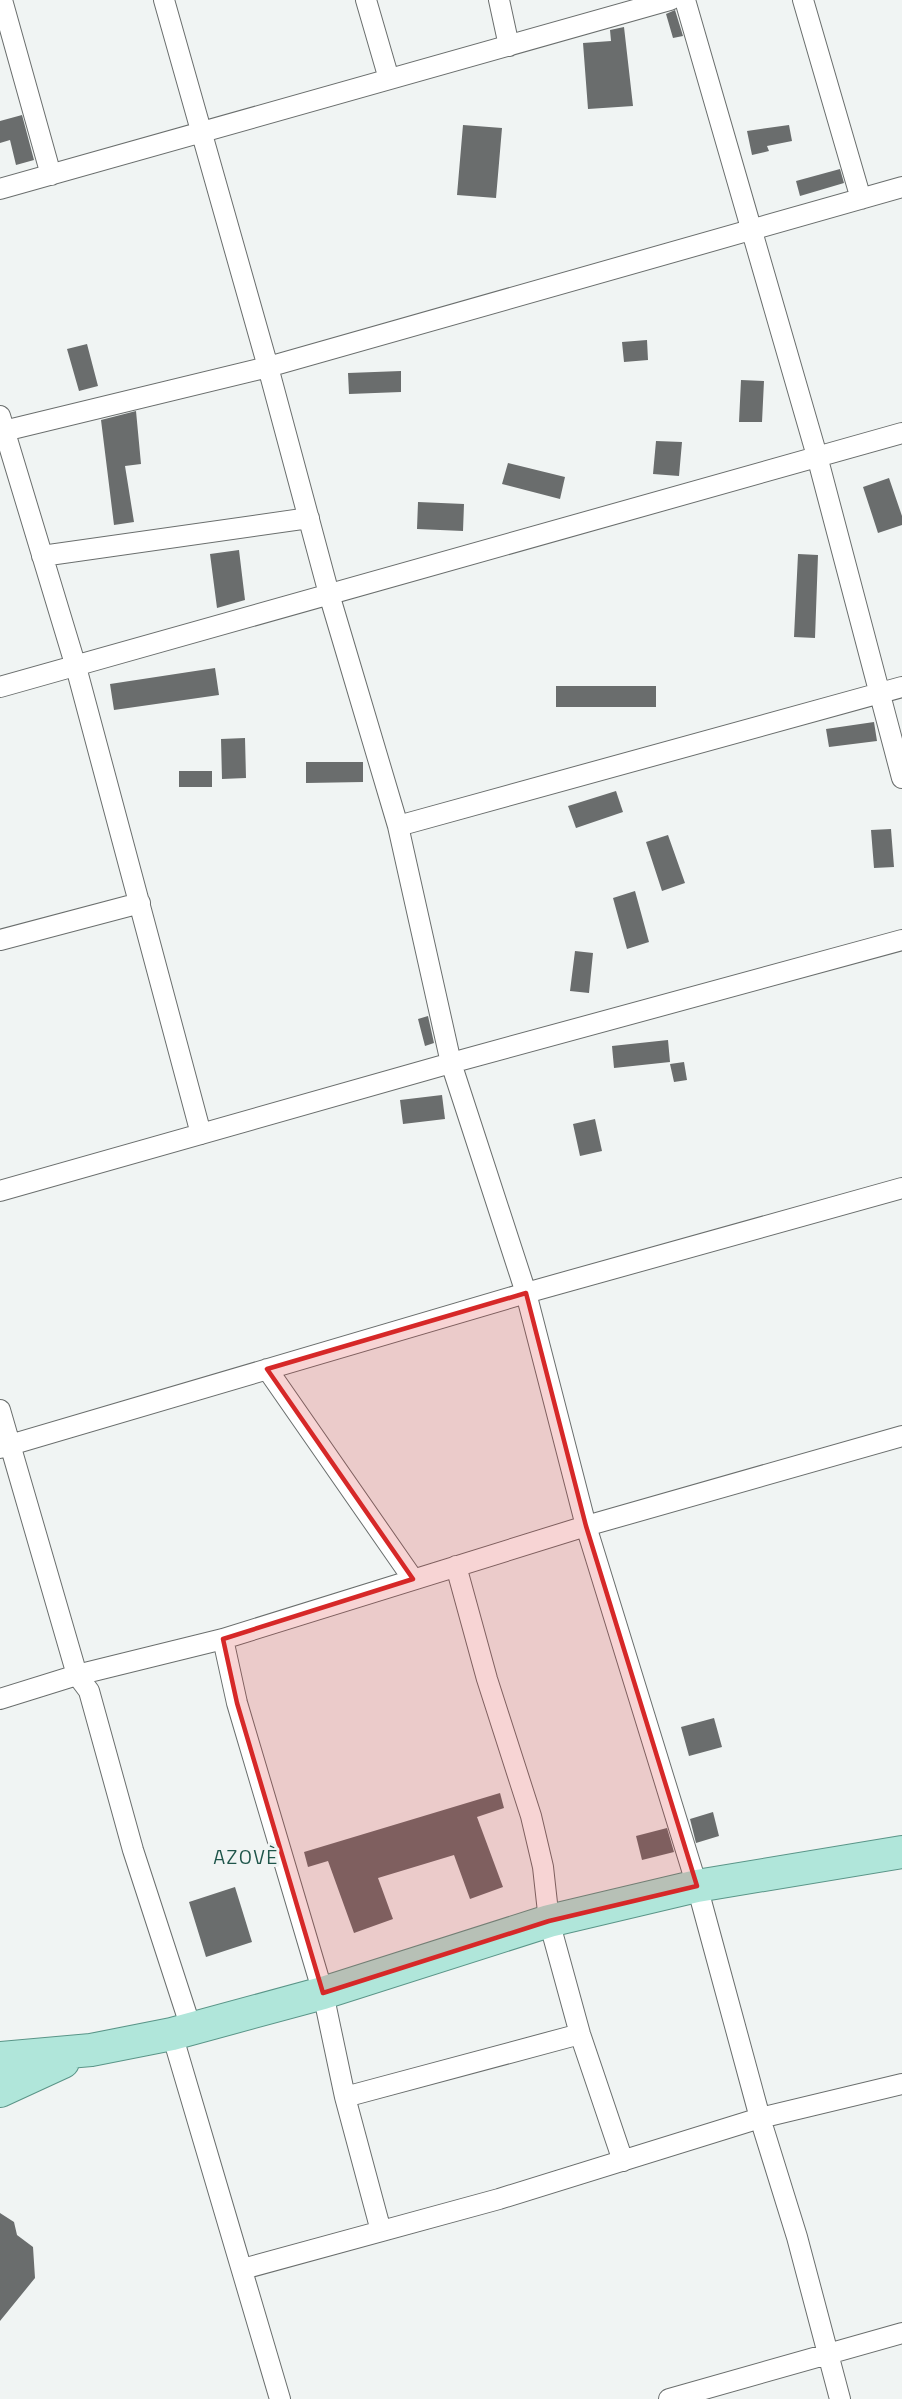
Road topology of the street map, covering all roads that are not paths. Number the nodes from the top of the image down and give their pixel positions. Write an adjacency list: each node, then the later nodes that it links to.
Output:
1 (2, 0): 11 (street)
2 (164, 0): 10 (street)
3 (366, 0): 9 (street)
4 (499, 0): 8 (street)
5 (670, 0): 8 (street)
6 (685, 0): 15 (street)
7 (803, 0): 14 (street)
8 (509, 46): 9 (street)
9 (389, 80): 10 (street)
10 (202, 132): 11 (street); 16 (street)
11 (51, 175): 13 (street)
12 (902, 188): 14 (street)
13 (0, 189)
14 (861, 199): 15 (street)
15 (751, 230): 16 (street); 19 (street)
16 (268, 367): 17 (street); 20 (street)
17 (2, 424): 21 (street)
18 (902, 433): 19 (street)
19 (817, 456): 22 (street); 26 (street)
20 (309, 518): 21 (street); 22 (street)
21 (42, 556): 23 (street)
22 (328, 594): 23 (street); 28 (street)
23 (76, 667): 24 (street); 29 (street)
24 (0, 687)
25 (902, 687): 26 (street)
26 (880, 694): 27 (street); 28 (street)
27 (902, 778)
28 (398, 826): 32 (street)
29 (140, 903): 30 (street); 33 (street)
30 (0, 940)
31 (902, 940): 32 (street)
32 (451, 1063): 33 (street); 36 (street)
33 (201, 1134): 35 (street)
34 (902, 1188): 36 (street)
35 (0, 1191)
36 (526, 1293): 37 (street); 41 (street)
37 (267, 1369): 40 (street); 43 (street)
38 (0, 1410): 40 (street)
39 (902, 1436): 41 (street)
40 (5, 1447): 45 (street)
41 (586, 1526): 42 (street); 48 (street)
42 (456, 1566): 43 (street); 49 (street)
43 (413, 1579): 44 (street)
44 (223, 1639): 45 (street); 50 (street)
45 (76, 1675): 46 (street); 51 (street)
46 (0, 1699)
47 (902, 1852): 48 (main road)
48 (697, 1886): 49 (main road); 58 (street)
49 (549, 1921): 50 (main road); 52 (street)
50 (323, 1993): 51 (main road); 57 (street)
51 (182, 2031): 53 (main road); 61 (street)
52 (580, 2034): 57 (street); 59 (street)
53 (92, 2050): 54 (main road); 56 (main road)
54 (0, 2058)
55 (902, 2084): 58 (street)
56 (0, 2091)
57 (345, 2097): 60 (street)
58 (760, 2118): 59 (street); 63 (street)
59 (623, 2161): 60 (street)
60 (381, 2231): 61 (street)
61 (243, 2269): 64 (street)
62 (902, 2333): 63 (street)
63 (828, 2354): 65 (street); 66 (street)
64 (280, 2399)
65 (669, 2399)
66 (840, 2399)

